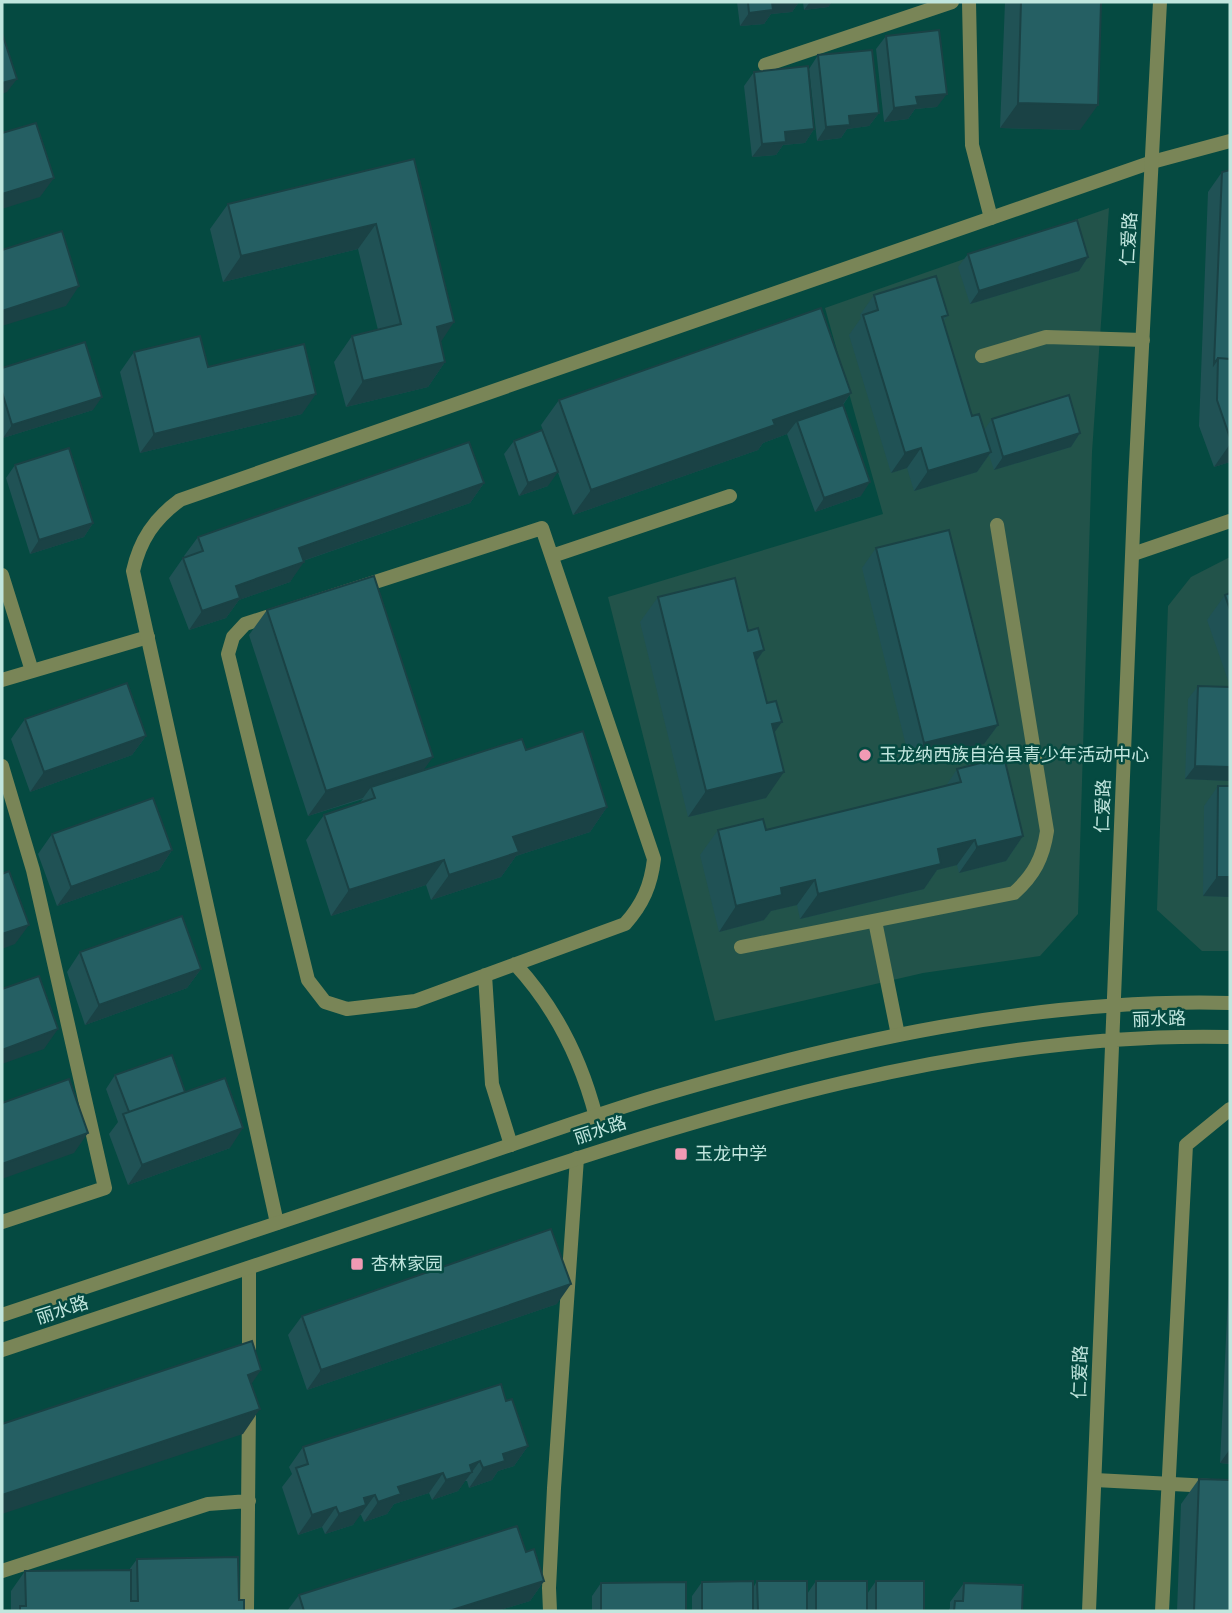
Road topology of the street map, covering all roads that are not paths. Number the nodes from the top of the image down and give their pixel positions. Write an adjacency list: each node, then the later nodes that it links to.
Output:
1 (952, 2): 4 (street)
2 (969, 2): 7 (street)
3 (1160, 2): 6 (street, 仁爱路)
4 (765, 65)
5 (1230, 141): 6 (street)
6 (1152, 162): 7 (street); 8 (street, 仁爱路)
7 (990, 218): 16 (street)
8 (1143, 340): 9 (street); 13 (street, 仁爱路)
9 (982, 356)
10 (730, 496): 14 (street)
11 (1230, 521): 13 (street)
12 (997, 525): 20 (street)
13 (1133, 554): 25 (street, 仁爱路)
14 (552, 556): 22 (street); 23 (street)
15 (2, 575): 17 (street)
16 (148, 637): 17 (street); 34 (street)
17 (32, 671): 18 (street)
18 (2, 680)
19 (2, 766): 33 (street)
20 (875, 921): 21 (street); 26 (street)
21 (741, 947)
22 (515, 964): 23 (street); 30 (street)
23 (485, 975): 31 (street)
24 (1230, 1003): 25 (street, 丽水路)
25 (1114, 1006): 26 (street, 丽水路); 28 (street, 仁爱路)
26 (898, 1035): 30 (street, 丽水路)
27 (1230, 1037): 28 (street, 丽水路)
28 (1112, 1040): 32 (street, 丽水路); 38 (street, 仁爱路)
29 (1230, 1109): 39 (street)
30 (596, 1117): 31 (street, 丽水路)
31 (511, 1145): 34 (street, 丽水路)
32 (577, 1158): 35 (street, 丽水路); 44 (street)
33 (2, 1222)
34 (277, 1223): 36 (street, 丽水路)
35 (249, 1268): 37 (street, 丽水路); 41 (street)
36 (2, 1315)
37 (2, 1350)
38 (1095, 1480): 39 (street); 45 (street, 仁爱路)
39 (1168, 1484): 40 (street); 46 (street)
40 (1230, 1487)
41 (249, 1501): 42 (street); 43 (street)
42 (2, 1571)
43 (247, 1611)
44 (550, 1611)
45 (1089, 1611)
46 (1162, 1611)

